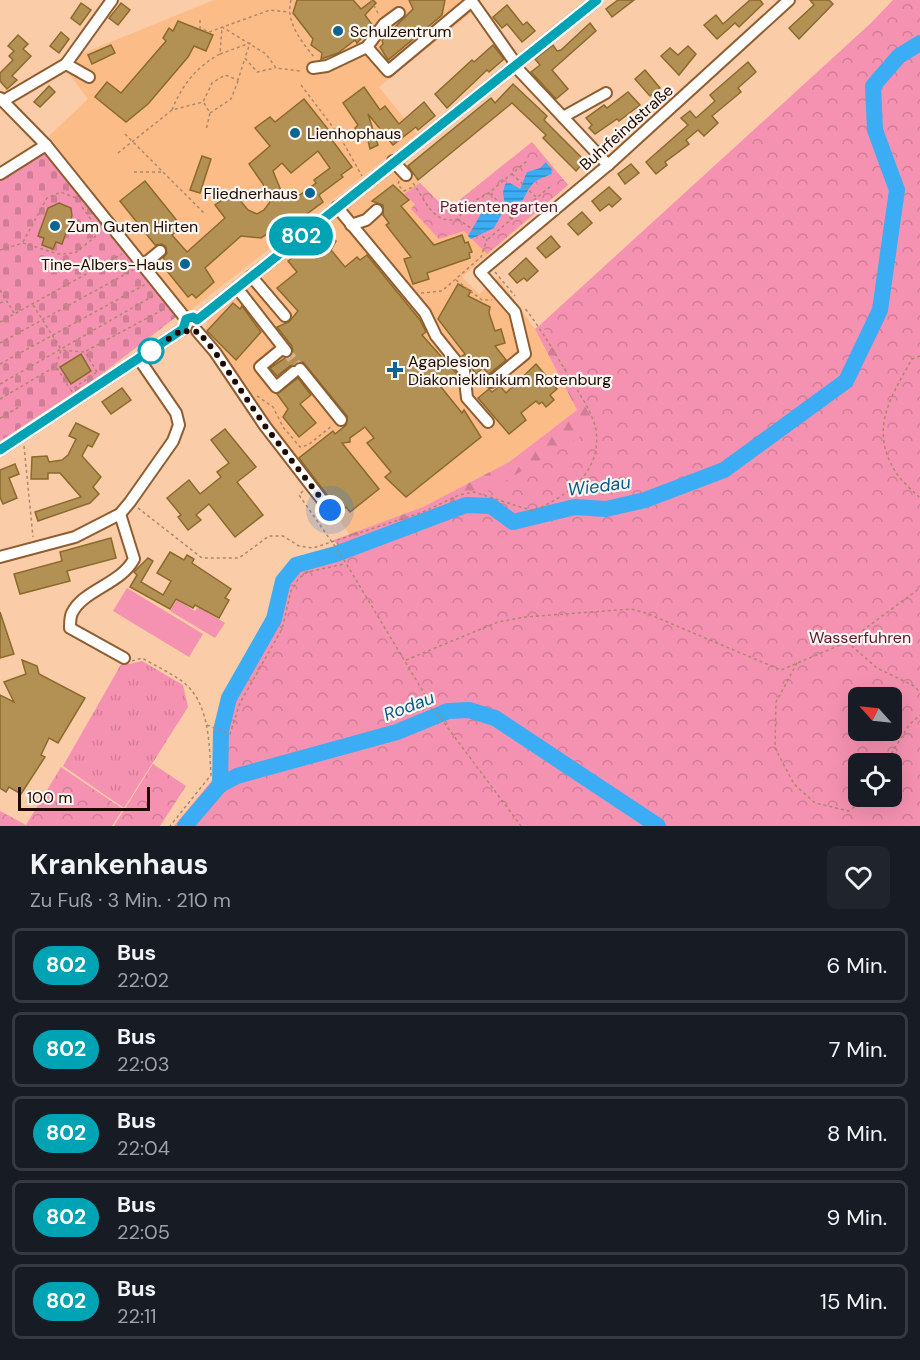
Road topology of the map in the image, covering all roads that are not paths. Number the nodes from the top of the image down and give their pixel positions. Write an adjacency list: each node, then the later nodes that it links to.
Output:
1 (112, 0): 8 (street)
2 (597, 0): 9 (street)
3 (789, 0): 16 (street, Buhrfeindstraße)
4 (472, 1): 6 (street); 9 (street)
5 (399, 13): 6 (street)
6 (367, 47): 7 (street)
7 (313, 63)
8 (66, 64): 10 (street); 12 (street)
9 (515, 64): 13 (street); 15 (street)
10 (89, 77)
11 (606, 93): 13 (street)
12 (2, 100): 14 (street)
13 (563, 117): 16 (street)
14 (46, 145): 17 (street); 23 (street)
15 (393, 161): 18 (street); 19 (street)
16 (608, 165): 29 (street, Buhrfeindstraße)
17 (0, 174)
18 (406, 175)
19 (337, 207): 21 (street); 24 (street)
20 (377, 210): 21 (street)
21 (351, 225): 31 (street)
22 (160, 251): 23 (street)
23 (139, 267): 27 (street)
24 (251, 276): 25 (street); 26 (street)
25 (237, 288): 27 (street); 30 (street)
26 (285, 316)
27 (191, 325): 28 (street); 33 (street)
28 (139, 359): 32 (street); 34 (street)
29 (490, 382)
30 (341, 420)
31 (488, 422)
32 (0, 450)
33 (330, 510)
34 (120, 514): 35 (street); 36 (street)
35 (0, 557)
36 (124, 658)

